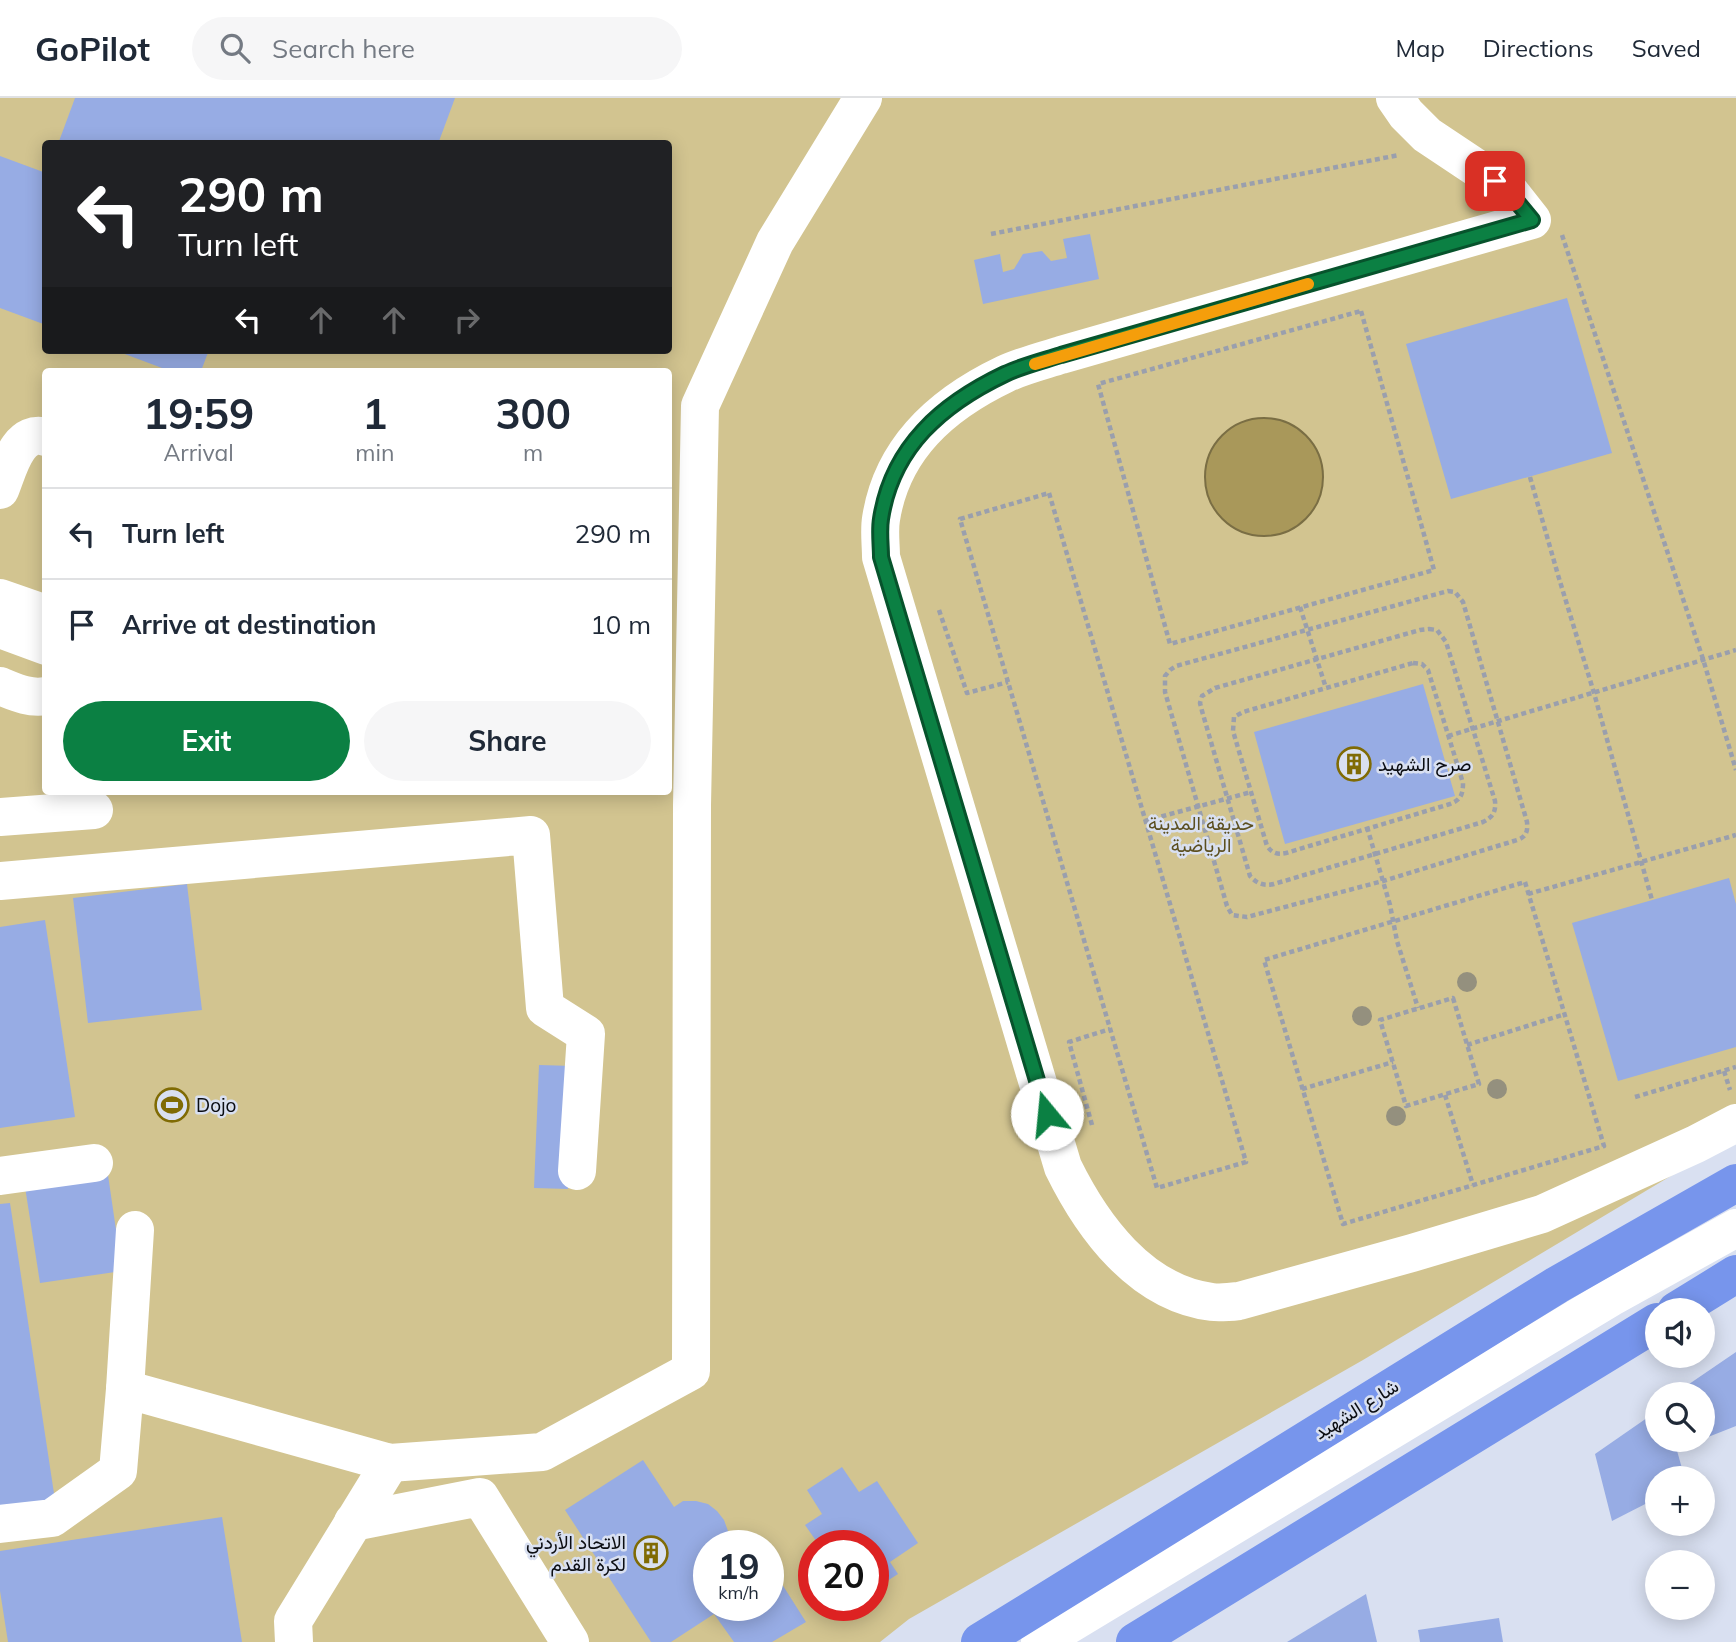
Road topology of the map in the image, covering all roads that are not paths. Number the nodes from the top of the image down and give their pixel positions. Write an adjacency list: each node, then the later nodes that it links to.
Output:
1 (863, 98): 26 (lane)
2 (1395, 98): 14 (lane)
3 (42, 436): 4 (lane)
4 (0, 490)
5 (0, 598): 6 (lane)
6 (42, 613)
7 (0, 629): 8 (lane)
8 (42, 645)
9 (0, 686): 10 (lane)
10 (42, 697)
11 (94, 810): 12 (lane)
12 (0, 817)
13 (0, 881): 16 (lane)
14 (1733, 1106)
15 (94, 1163): 17 (lane)
16 (578, 1171)
17 (0, 1176)
18 (1736, 1183): 31 (highway, شارع الشهيد)
19 (1736, 1228): 32 (lane)
20 (135, 1230): 25 (lane)
21 (1736, 1246): 33 (lane)
22 (1736, 1274): 23 (highway)
23 (1697, 1298)
24 (1645, 1329): 34 (highway)
25 (125, 1390): 26 (lane); 28 (lane)
26 (390, 1463): 27 (lane)
27 (353, 1522): 29 (lane); 30 (lane)
28 (0, 1524)
29 (294, 1642)
30 (570, 1642)
31 (980, 1642)
32 (1040, 1642)
33 (1075, 1642)
34 (1135, 1642)

